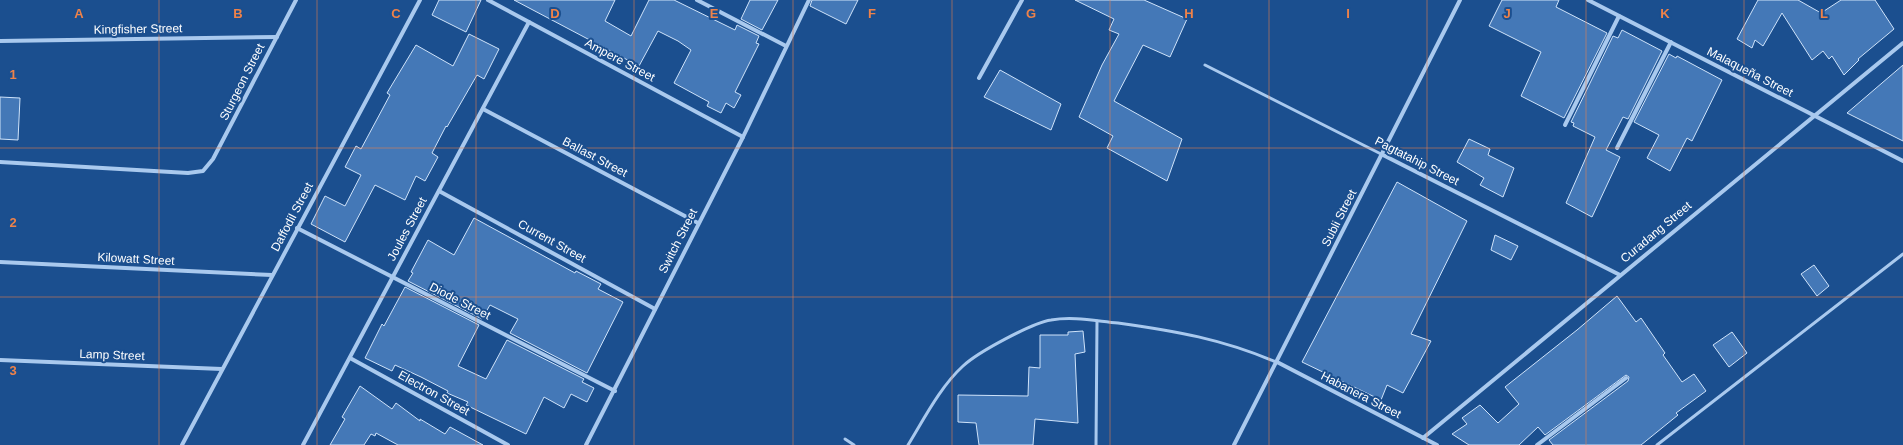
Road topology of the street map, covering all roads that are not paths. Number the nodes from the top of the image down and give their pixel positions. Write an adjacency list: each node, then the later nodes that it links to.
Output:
1 (296, 0): 11 (street, Sturgeon Street)
2 (420, 0): 28 (street, Daffodil Street)
3 (488, 0): 10 (street, Ampere Street)
4 (696, 0): 15 (street)
5 (809, 0): 15 (street, Switch Street)
6 (1022, 0): 17 (street)
7 (1460, 0): 23 (street, Subli Street)
8 (1588, 0): 9 (street, Malaqueña Street)
9 (1619, 16): 13 (street, Malaqueña Street); 20 (street)
10 (529, 22): 18 (street, Joules Street); 21 (street, Ampere Street)
11 (277, 37): 12 (street, Kingfisher Street); 25 (street, Sturgeon Street)
12 (0, 42)
13 (1670, 42): 19 (street, Malaqueña Street); 22 (street)
14 (1903, 43): 19 (street, Curadang Street)
15 (786, 46): 21 (street, Switch Street)
16 (1205, 65): 23 (lane, Pagtatahip Street)
17 (979, 78)
18 (483, 109): 26 (street, Joules Street); 27 (street, Ballast Street)
19 (1814, 115): 24 (street, Malaqueña Street); 32 (street, Curadang Street)
20 (1565, 125)
21 (743, 137): 27 (street, Switch Street)
22 (1617, 148)
23 (1383, 155): 32 (street, Pagtatahip Street); 38 (street, Subli Street)
24 (1903, 161)
25 (0, 162)
26 (439, 191): 33 (street, Joules Street); 34 (street, Current Street)
27 (698, 223): 34 (street, Switch Street)
28 (298, 228): 31 (street, Daffodil Street); 33 (street, Diode Street)
29 (1903, 254): 54 (lane)
30 (0, 262): 31 (street, Kilowatt Street)
31 (272, 275): 39 (street, Daffodil Street)
32 (1620, 275): 42 (street, Curadang Street)
33 (392, 278): 36 (street, Joules Street); 41 (street, Diode Street)
34 (655, 309): 41 (street, Switch Street)
35 (1097, 321): 38 (lane); 49 (lane); 50 (lane)
36 (350, 358): 44 (street, Joules Street); 46 (street, Electron Street)
37 (0, 360): 39 (street, Lamp Street)
38 (1277, 362): 42 (street, Habanera Street); 51 (street, Subli Street)
39 (222, 369): 45 (street, Daffodil Street)
40 (1626, 378): 53 (street)
41 (615, 391): 47 (street, Switch Street)
42 (1423, 438): 52 (street, Habanera Street)
43 (845, 439): 48 (lane)
44 (305, 444)
45 (182, 445)
46 (508, 445)
47 (586, 445)
48 (854, 445)
49 (908, 445)
50 (1096, 445)
51 (1234, 445)
52 (1437, 445)
53 (1537, 445)
54 (1657, 445)

